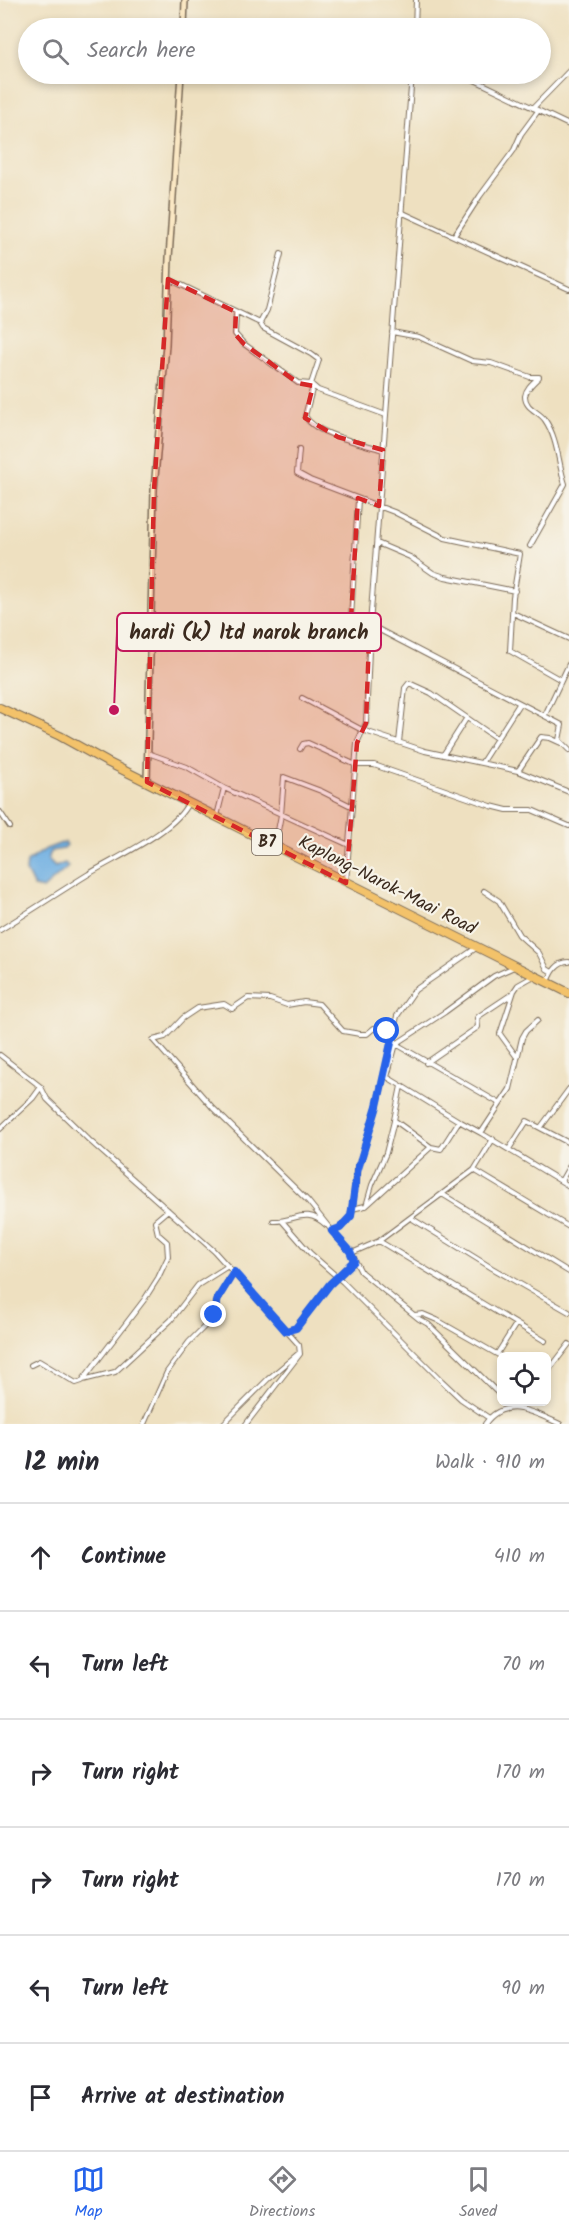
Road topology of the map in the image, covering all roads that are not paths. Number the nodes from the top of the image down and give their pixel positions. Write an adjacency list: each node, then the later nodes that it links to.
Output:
1 (184, 0): 3 (street)
2 (416, 0): 4 (street)
3 (184, 18)
4 (415, 18)
5 (569, 71): 9 (street)
6 (180, 84): 14 (street)
7 (411, 84): 11 (street)
8 (489, 84): 9 (street)
9 (535, 110): 10 (street); 12 (street)
10 (569, 125)
11 (401, 212): 12 (street); 18 (street)
12 (454, 236): 15 (street)
13 (281, 254): 17 (street)
14 (168, 279): 16 (street); 47 (street)
15 (569, 289)
16 (236, 312): 17 (street); 19 (street)
17 (260, 323): 19 (street)
18 (392, 332): 20 (street); 26 (street)
19 (312, 385): 20 (street); 22 (street)
20 (386, 415): 22 (street)
21 (299, 450): 23 (street)
22 (383, 450): 24 (street)
23 (358, 498): 24 (street); 31 (street)
24 (379, 506): 25 (street); 27 (street)
25 (377, 543): 27 (street); 29 (street)
26 (530, 546)
27 (515, 591): 28 (street)
28 (513, 613): 30 (street); 33 (street)
29 (370, 626): 31 (street); 35 (street)
30 (569, 639)
31 (369, 640): 41 (street)
32 (569, 664): 33 (street)
33 (561, 680): 37 (street)
34 (302, 698): 41 (street)
35 (519, 704): 37 (street); 42 (street)
36 (0, 708): 52 (highway, Kaplong-Narok-Maai Road / B7)
37 (545, 715): 39 (street)
38 (466, 719): 42 (street); 43 (street); 48 (street)
39 (563, 728): 40 (street); 44 (street)
40 (569, 728)
41 (362, 730): 43 (street); 50 (street)
42 (496, 738): 49 (street)
43 (399, 742): 48 (street)
44 (561, 743): 46 (street); 51 (street)
45 (300, 749): 50 (street)
46 (569, 750)
47 (147, 752): 52 (street); 53 (street)
48 (443, 755): 49 (street)
49 (482, 762): 51 (street)
50 (356, 765): 56 (street); 60 (street)
51 (518, 771): 54 (street)
52 (147, 782): 55 (highway, Kaplong-Narok-Maai Road / B7)
53 (224, 788): 58 (street); 59 (street)
54 (569, 792)
55 (188, 803): 59 (highway, Kaplong-Narok-Maai Road / B7); 66 (street)
56 (351, 806): 58 (street); 62 (street)
57 (0, 812): 61 (street)
58 (280, 815): 62 (street); 63 (street)
59 (217, 817): 63 (highway, Kaplong-Narok-Maai Road / B7)
60 (569, 826)
61 (10, 827)
62 (349, 845): 64 (street)
63 (274, 846): 64 (highway, Kaplong-Narok-Maai Road / B7)
64 (346, 882): 67 (highway, Kaplong-Narok-Maai Road / B7)
65 (484, 891): 70 (street)
66 (0, 930)
67 (477, 948): 69 (highway, Kaplong-Narok-Maai Road / B7); 76 (street)
68 (569, 962): 70 (street)
69 (514, 967): 71 (highway, Kaplong-Narok-Maai Road / B7); 77 (street)
70 (552, 972): 72 (street)
71 (534, 976): 72 (highway, Kaplong-Narok-Maai Road / B7); 74 (street)
72 (548, 982): 73 (highway, Kaplong-Narok-Maai Road / B7)
73 (569, 993)
74 (512, 994): 79 (street); 80 (street)
75 (538, 1020): 79 (street)
76 (393, 1034): 77 (street); 100 (street); 106 (street)
77 (396, 1044): 80 (street); 81 (street)
78 (0, 1055): 82 (street)
79 (517, 1056): 84 (street)
80 (426, 1063): 84 (street)
81 (401, 1086): 85 (street); 86 (street)
82 (41, 1087): 88 (street); 101 (street)
83 (569, 1089): 87 (street)
84 (499, 1103): 89 (street)
85 (394, 1120): 92 (street); 99 (street)
86 (459, 1121): 89 (street); 92 (street)
87 (541, 1127): 91 (street); 93 (street)
88 (0, 1129)
89 (481, 1133): 90 (street)
90 (493, 1139): 93 (street); 95 (street)
91 (569, 1143)
92 (431, 1147): 99 (street)
93 (509, 1149): 96 (street)
94 (569, 1167): 96 (street)
95 (474, 1170): 98 (street); 105 (street)
96 (561, 1181): 97 (street)
97 (569, 1185)
98 (442, 1194): 102 (street); 112 (street)
99 (366, 1206): 100 (street)
100 (352, 1209): 106 (street)
101 (168, 1210): 110 (street); 125 (street)
102 (411, 1218): 107 (street); 114 (street)
103 (273, 1221): 104 (street)
104 (282, 1221): 106 (street); 113 (street)
105 (569, 1227)
106 (332, 1231): 108 (street)
107 (379, 1241): 108 (street); 116 (street)
108 (350, 1251): 109 (street)
109 (354, 1261): 113 (street); 115 (street)
110 (228, 1266): 111 (street); 125 (street)
111 (234, 1272): 117 (street); 130 (street)
112 (569, 1272)
113 (338, 1277): 117 (street); 129 (street)
114 (569, 1312)
115 (414, 1316): 122 (street); 126 (street)
116 (516, 1324): 118 (street); 121 (street)
117 (286, 1331): 120 (street)
118 (545, 1341)
119 (569, 1344): 124 (street)
120 (301, 1352): 131 (street); 132 (street)
121 (501, 1352)
122 (497, 1355)
123 (31, 1365): 125 (street)
124 (551, 1367)
125 (82, 1381)
126 (497, 1393)
127 (515, 1407): 128 (street); 129 (street)
128 (523, 1408): 134 (street)
129 (489, 1418): 133 (street)
130 (144, 1424)
131 (224, 1424)
132 (246, 1424)
133 (485, 1424)
134 (560, 1424)

